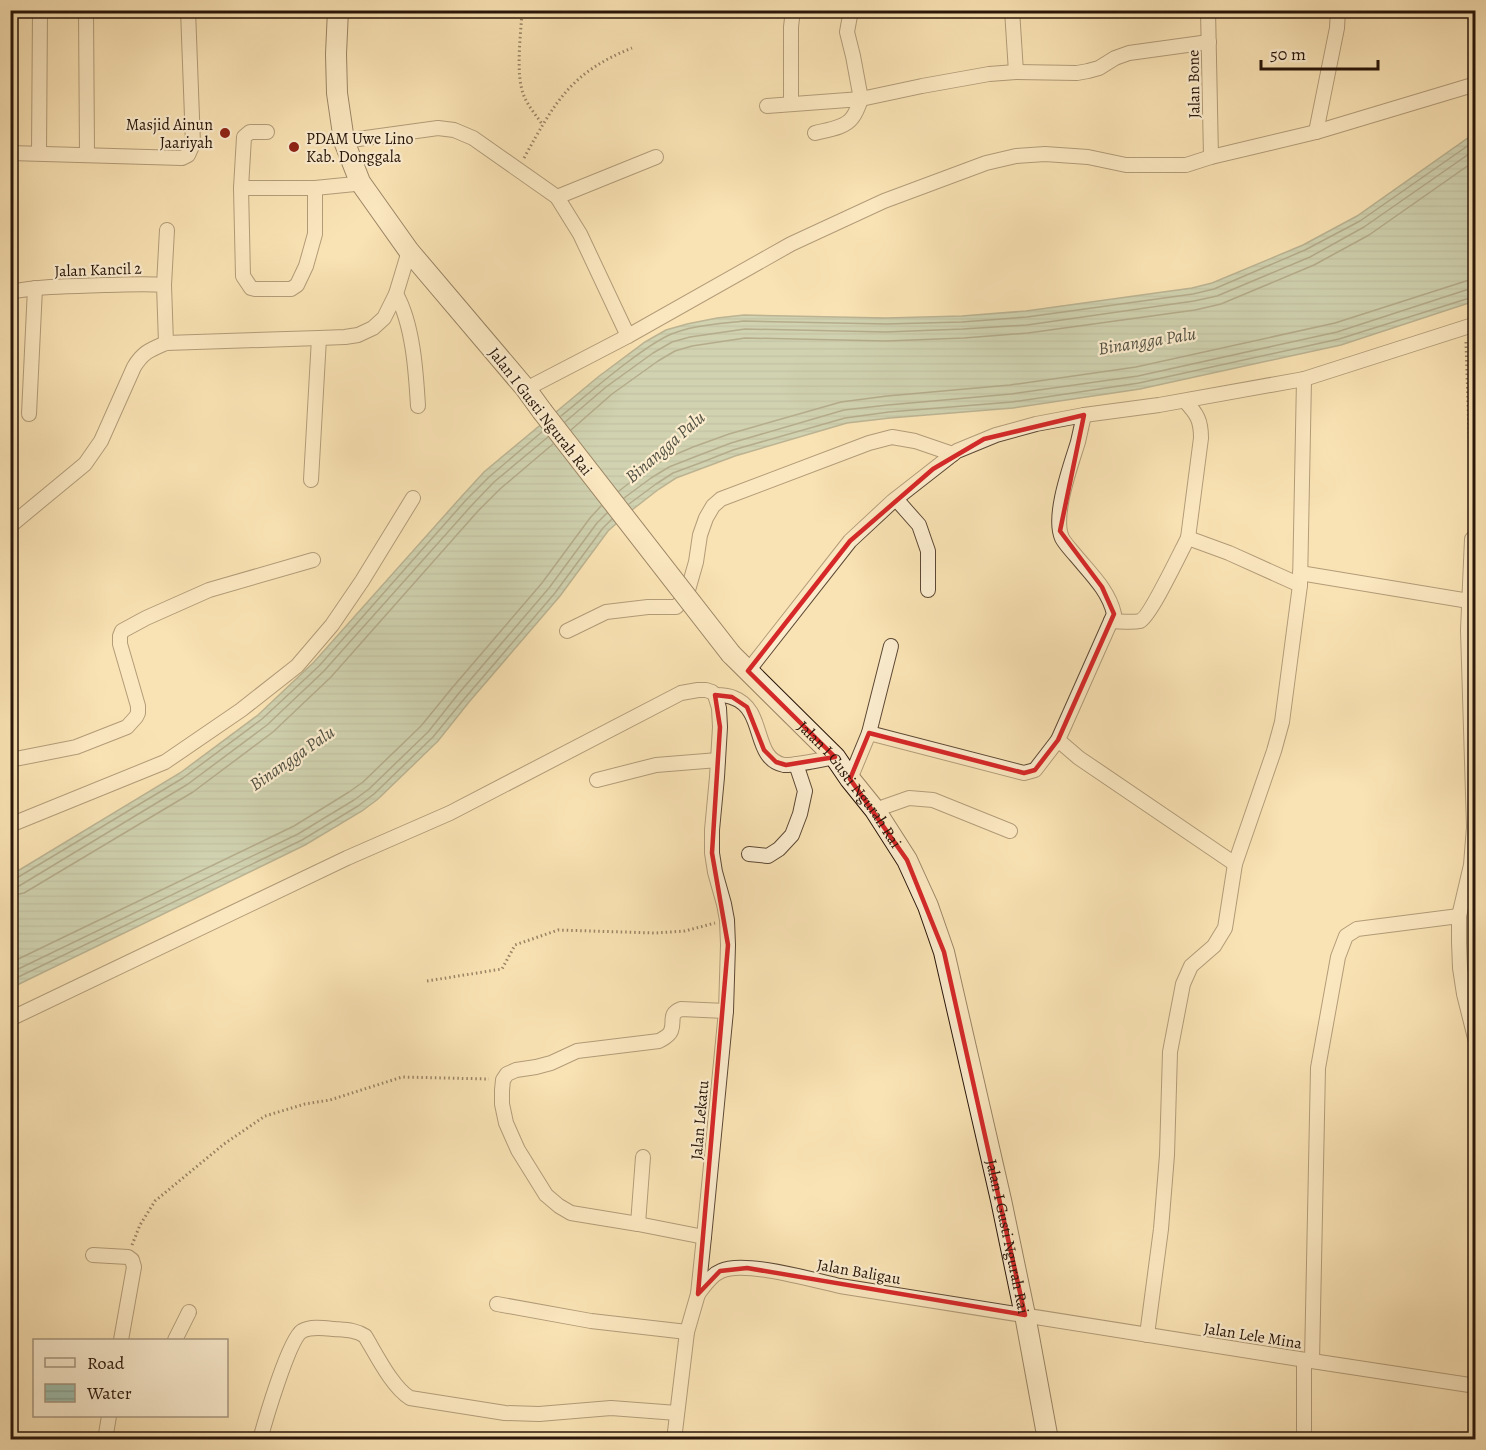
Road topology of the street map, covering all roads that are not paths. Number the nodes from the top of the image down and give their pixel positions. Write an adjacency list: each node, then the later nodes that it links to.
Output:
1 (40, 10): 21 (street)
2 (86, 10): 22 (street)
3 (188, 10): 22 (street)
4 (338, 10): 19 (main road, Jalan I Gusti Ngurah Rai)
5 (793, 10): 14 (street)
6 (851, 10): 13 (street)
7 (1012, 10): 11 (street)
8 (1208, 10): 10 (street, Jalan Bone)
9 (1338, 10): 17 (street)
10 (1209, 42): 11 (street); 24 (street, Jalan Bone)
11 (1016, 72): 13 (street)
12 (1476, 84): 17 (street)
13 (861, 99): 14 (street); 18 (street)
14 (791, 104): 15 (street)
15 (767, 106)
16 (267, 132): 26 (street)
17 (1316, 132): 24 (street)
18 (815, 134)
19 (344, 141): 25 (main road, Jalan I Gusti Ngurah Rai); 28 (street)
20 (10, 153): 21 (street)
21 (39, 153): 22 (street)
22 (87, 154)
23 (656, 157): 28 (street)
24 (1211, 157): 36 (street)
25 (360, 182): 27 (street); 30 (main road, Jalan I Gusti Ngurah Rai)
26 (241, 188): 27 (street); 27 (street)
27 (315, 188)
28 (557, 197): 36 (street)
29 (167, 230): 31 (street)
30 (409, 251): 34 (street); 40 (main road, Jalan I Gusti Ngurah Rai)
31 (164, 285): 32 (street, Jalan Kancil 2); 38 (street, Jalan Kancil 2)
32 (35, 288): 33 (street, Jalan Kancil 2); 43 (street)
33 (10, 292)
34 (396, 294): 37 (street); 42 (street)
35 (1470, 326): 39 (street)
36 (628, 336): 40 (street)
37 (319, 338): 38 (street); 46 (street)
38 (166, 343): 49 (street)
39 (1304, 379): 41 (street); 53 (street)
40 (526, 389): 59 (main road, Jalan I Gusti Ngurah Rai, bridge)
41 (1185, 400): 44 (street); 50 (street)
42 (418, 406)
43 (28, 414)
44 (1084, 415): 45 (street); 56 (street)
45 (953, 454): 48 (street); 57 (street)
46 (311, 480)
47 (413, 498): 70 (street)
48 (896, 498): 54 (street); 59 (street)
49 (10, 526)
50 (1188, 538): 53 (street); 56 (street)
51 (1474, 539): 55 (street)
52 (313, 560): 64 (street)
53 (1300, 579): 55 (street); 73 (street)
54 (928, 590)
55 (1469, 601): 74 (street)
56 (1111, 621): 62 (street)
57 (567, 631)
58 (891, 646): 61 (street)
59 (748, 671): 63 (main road, Jalan I Gusti Ngurah Rai)
60 (715, 695): 65 (street, Jalan Lekatu); 66 (street); 76 (street)
61 (869, 733): 62 (street); 67 (street)
62 (1058, 740): 73 (street)
63 (835, 757): 66 (street); 67 (main road, Jalan I Gusti Ngurah Rai)
64 (10, 760)
65 (718, 760): 68 (street); 75 (street, Jalan Lekatu)
66 (796, 764): 72 (street)
67 (850, 779): 69 (main road, Jalan I Gusti Ngurah Rai)
68 (597, 780)
69 (875, 810): 71 (street); 85 (main road, Jalan I Gusti Ngurah Rai)
70 (10, 825)
71 (1010, 831)
72 (749, 854)
73 (1235, 864): 87 (street)
74 (1460, 916): 77 (street); 90 (street)
75 (726, 1011): 79 (street); 80 (street, Jalan Lekatu)
76 (10, 1019)
77 (1476, 1042)
78 (643, 1157): 79 (street)
79 (638, 1224): 80 (street)
80 (704, 1237): 82 (street, Jalan Lekatu)
81 (93, 1255): 88 (street)
82 (698, 1294): 85 (street, Jalan Baligau); 86 (street, Jalan Lekatu)
83 (497, 1304): 86 (street)
84 (189, 1312): 89 (street)
85 (1025, 1315): 87 (street, Jalan Lele Mina); 97 (main road, Jalan I Gusti Ngurah Rai)
86 (687, 1332): 92 (street, Jalan Lekatu)
87 (1147, 1335): 90 (street, Jalan Lele Mina)
88 (121, 1339)
89 (176, 1339)
90 (1308, 1360): 91 (street, Jalan Lele Mina); 98 (street)
91 (1476, 1386)
92 (677, 1413): 95 (street); 96 (street, Jalan Lekatu)
93 (109, 1417): 94 (street)
94 (105, 1440)
95 (260, 1440)
96 (674, 1440)
97 (1048, 1440)
98 (1304, 1440)

